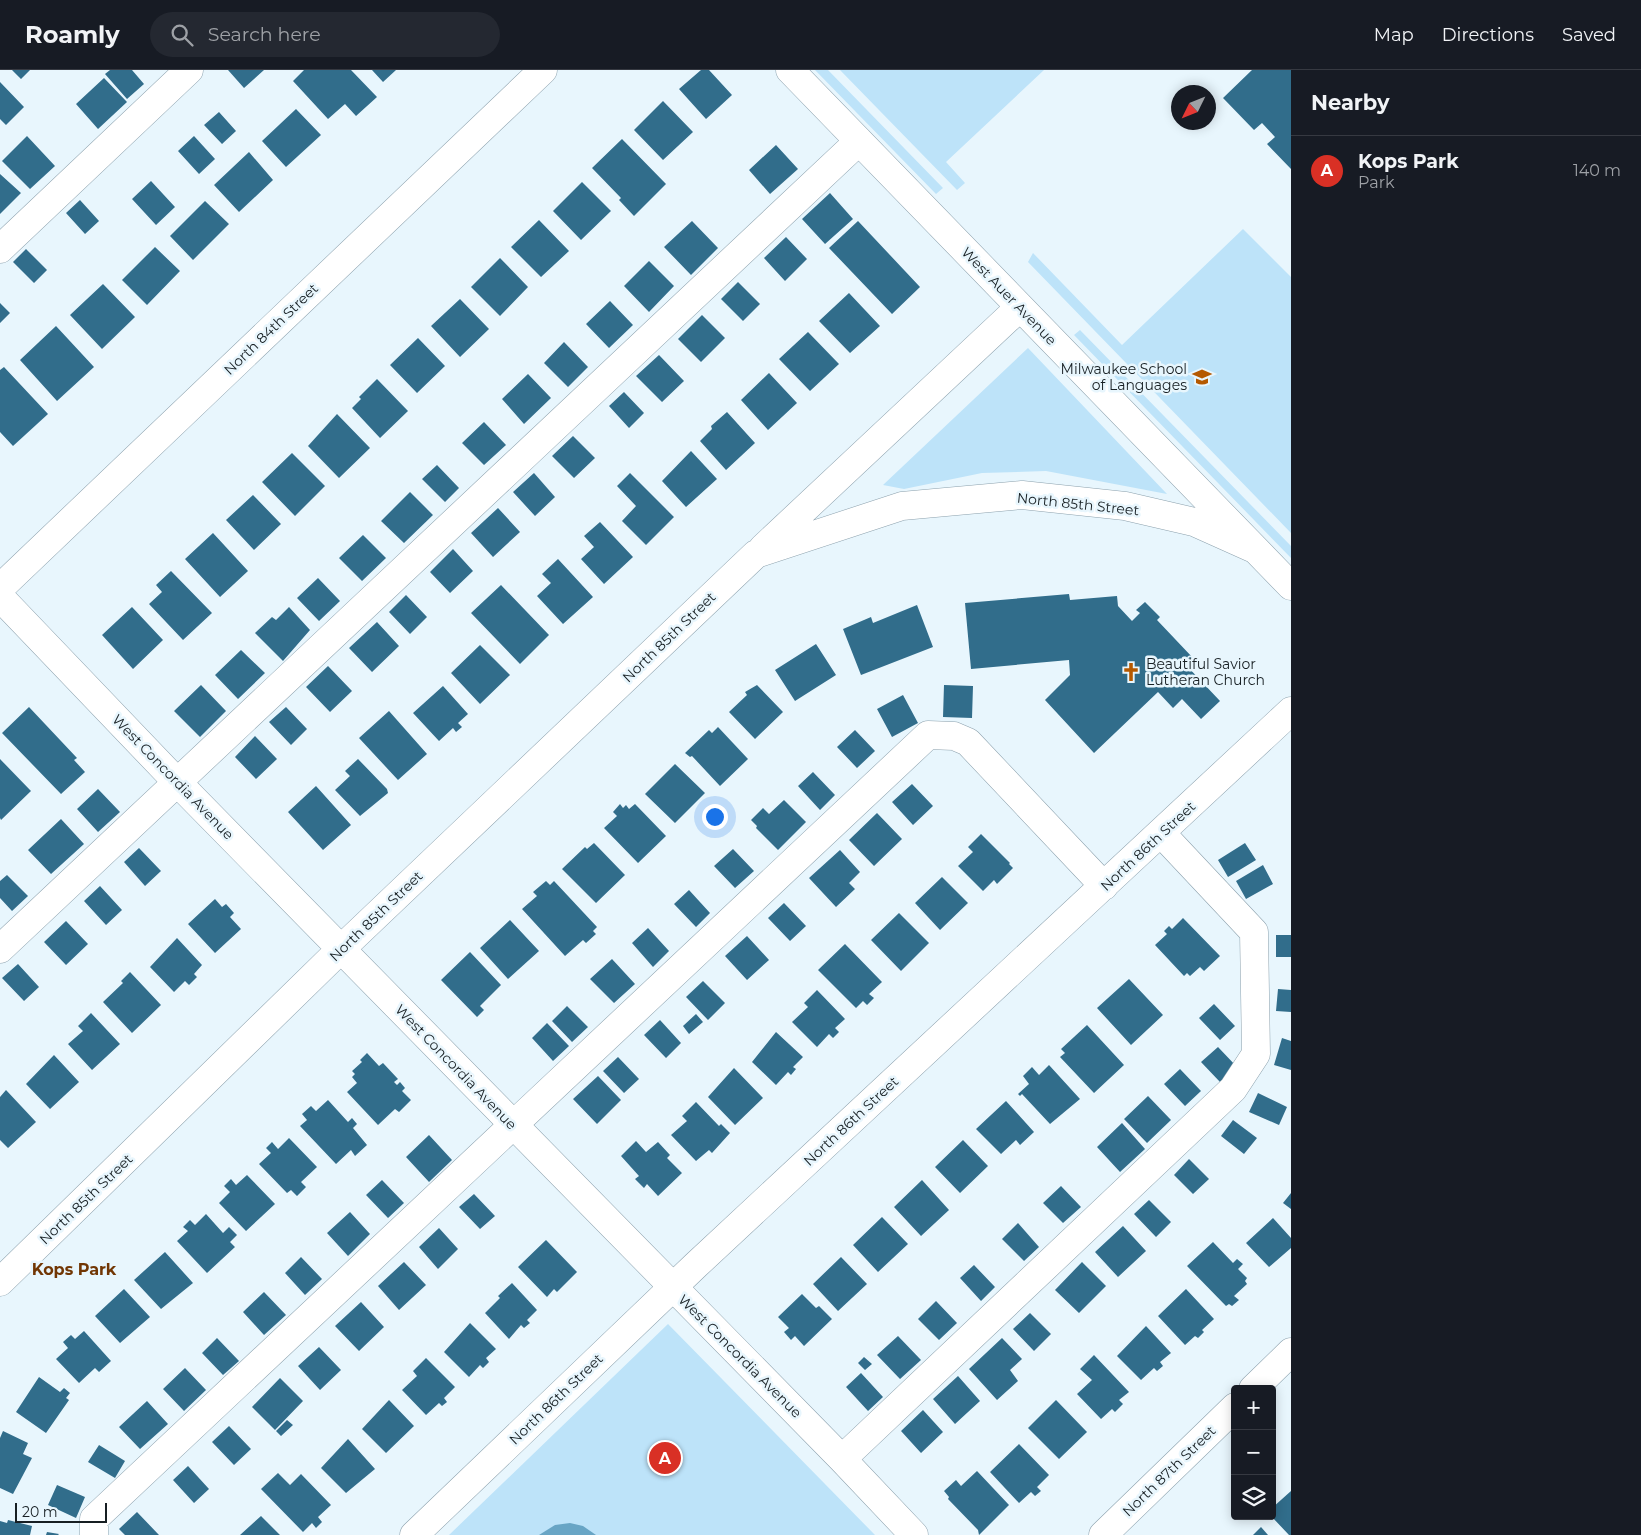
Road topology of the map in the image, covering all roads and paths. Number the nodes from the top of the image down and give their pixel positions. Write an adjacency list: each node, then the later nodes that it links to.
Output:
1 (189, 70): 5 (street)
2 (543, 70): 10 (street, North 84th Street)
3 (790, 70): 4 (street, West Auer Avenue)
4 (859, 141): 6 (street, West Auer Avenue); 13 (street)
5 (0, 248)
6 (1020, 307): 7 (street, West Auer Avenue); 8 (street, North 85th Street)
7 (1252, 548): 8 (street, North 85th Street); 9 (street, West Auer Avenue)
8 (756, 554): 17 (street, North 85th Street)
9 (1291, 586)
10 (0, 588)
11 (0, 597): 13 (street, West Concordia Avenue)
12 (1291, 711): 14 (street, North 86th Street)
13 (178, 783): 16 (street); 17 (street, West Concordia Avenue)
14 (1161, 833): 15 (street, North 86th Street); 24 (street)
15 (1104, 886): 18 (street); 20 (street, North 86th Street)
16 (0, 949)
17 (341, 949): 18 (street, West Concordia Avenue); 19 (street, North 85th Street)
18 (513, 1125): 20 (street, West Concordia Avenue); 25 (street)
19 (0, 1282)
20 (672, 1288): 24 (street, West Concordia Avenue); 26 (street, North 86th Street)
21 (1291, 1352): 22 (street)
22 (1257, 1385)
23 (1231, 1411): 28 (street, North 87th Street)
24 (842, 1459): 27 (street, West Concordia Avenue)
25 (94, 1535)
26 (414, 1535)
27 (914, 1535)
28 (1103, 1535)

